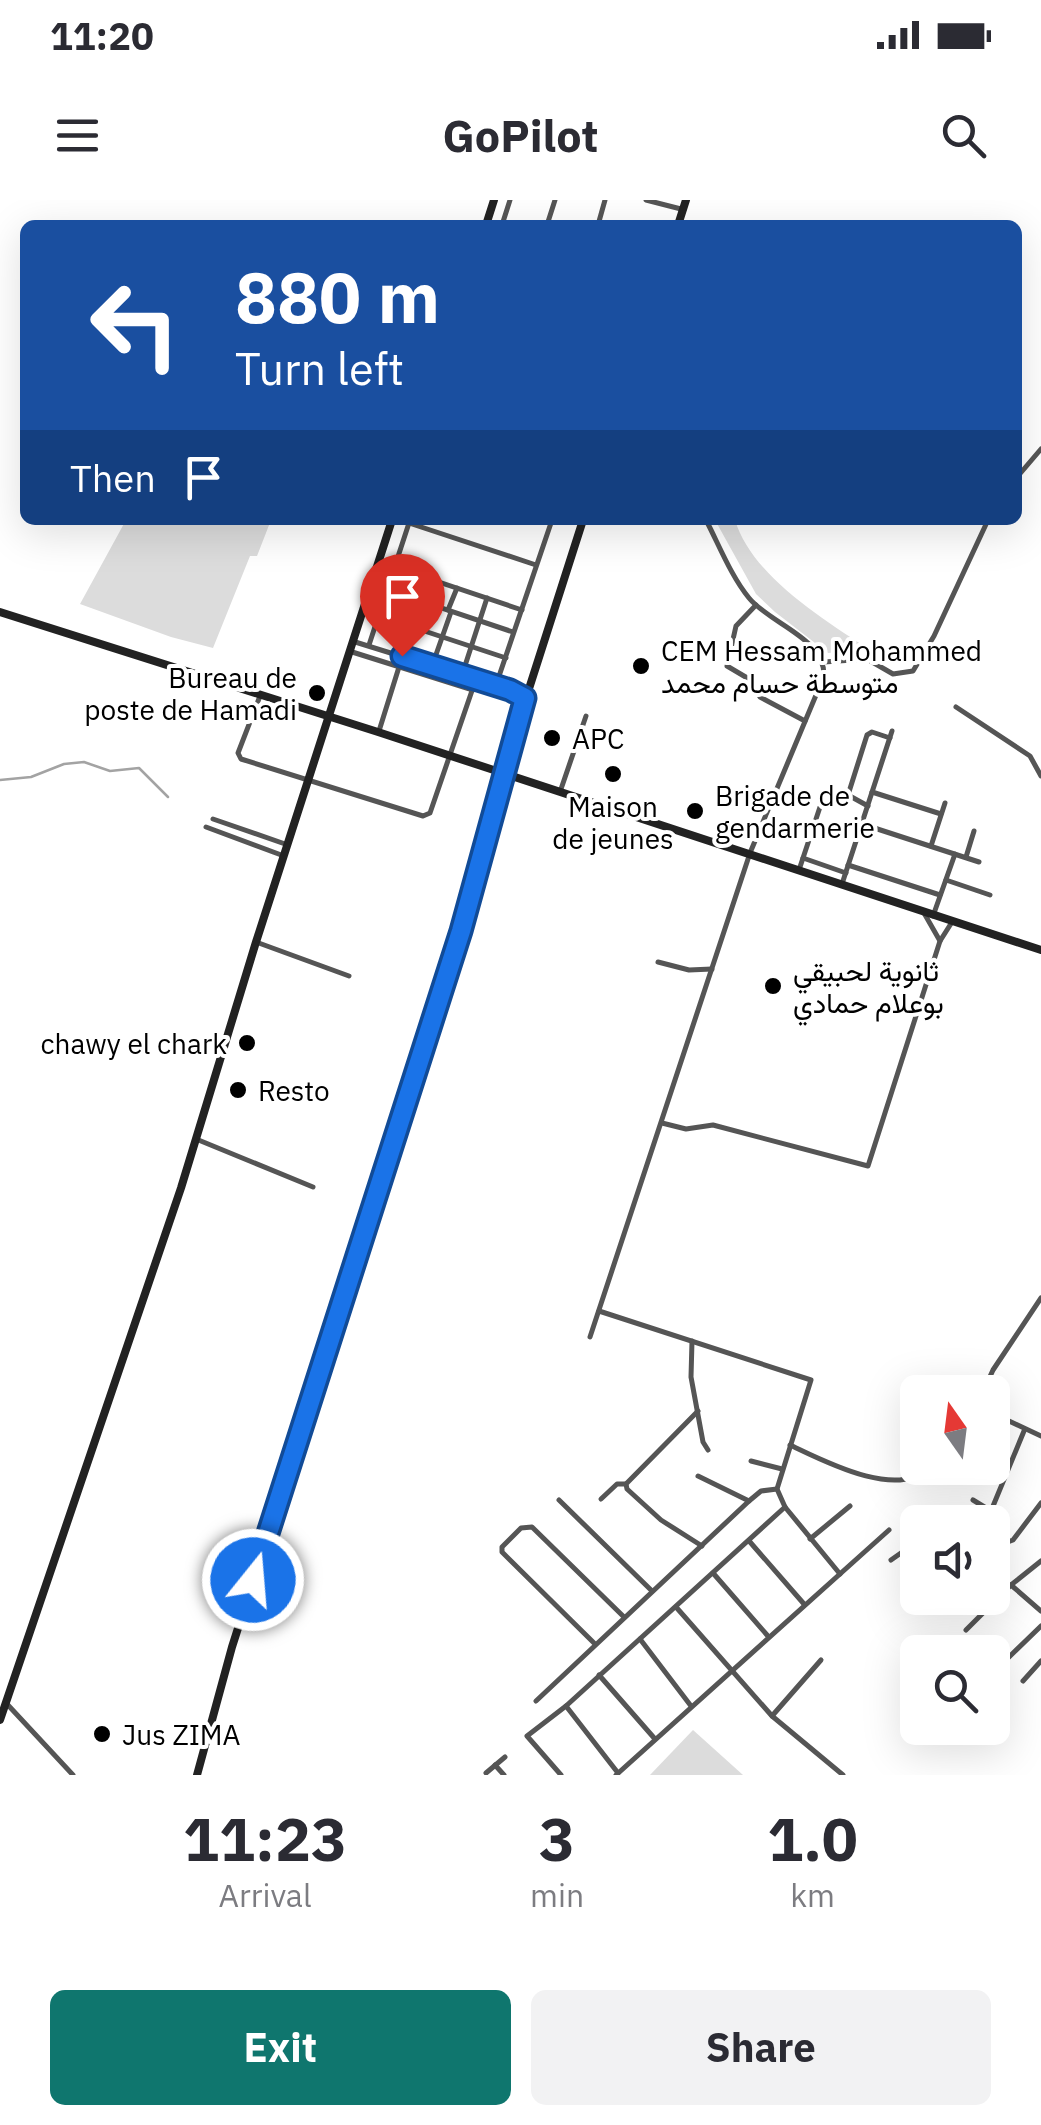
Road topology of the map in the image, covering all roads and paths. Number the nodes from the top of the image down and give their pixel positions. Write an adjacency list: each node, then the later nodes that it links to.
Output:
1 (646, 200): 2 (street)
2 (684, 205)
3 (1041, 449): 4 (street)
4 (1022, 471)
5 (390, 525): 12 (main road)
6 (409, 525): 14 (street)
7 (421, 525): 13 (street)
8 (548, 525): 13 (street)
9 (581, 525): 39 (main road)
10 (709, 525): 18 (street)
11 (986, 525): 31 (street)
12 (378, 562): 14 (street); 26 (main road)
13 (536, 565): 19 (street)
14 (394, 568): 15 (street); 16 (street)
15 (457, 588): 17 (street); 20 (street)
16 (388, 590): 20 (street); 22 (street)
17 (487, 598): 19 (street); 23 (street)
18 (756, 605): 31 (street); 43 (street)
19 (522, 610): 24 (street)
20 (450, 611): 23 (street); 25 (street)
21 (0, 612): 38 (main road)
22 (379, 616): 25 (street); 27 (street)
23 (480, 621): 24 (street); 28 (street)
24 (514, 633): 30 (street)
25 (442, 637): 28 (street); 32 (street)
26 (352, 641): 27 (street); 29 (main road)
27 (369, 646): 32 (street)
28 (472, 647): 30 (street); 34 (street)
29 (349, 651): 33 (street); 41 (main road)
30 (506, 658): 36 (street)
31 (824, 662): 43 (street)
32 (432, 666): 34 (street)
33 (398, 667): 37 (street); 44 (street)
34 (462, 675): 35 (street)
35 (476, 679): 36 (street); 37 (street)
36 (496, 686): 39 (street)
37 (472, 690): 45 (street)
38 (260, 696): 41 (main road); 48 (street)
39 (525, 698): 47 (main road)
40 (956, 707): 46 (street)
41 (330, 716): 44 (main road); 48 (main road)
42 (586, 716): 49 (street)
43 (806, 722): 63 (street)
44 (378, 732): 45 (main road)
45 (449, 756): 47 (main road); 48 (street)
46 (1040, 771)
47 (502, 772): 49 (main road); 149 (main road)
48 (308, 782): 61 (main road)
49 (560, 792): 63 (main road)
50 (872, 792): 51 (street); 54 (street); 56 (street)
51 (848, 797): 53 (street); 54 (street)
52 (944, 802): 56 (street)
53 (842, 804)
54 (868, 806): 58 (street)
55 (820, 807): 66 (street)
56 (941, 814): 62 (street)
57 (213, 819): 61 (street)
58 (862, 824): 62 (street); 69 (street)
59 (206, 827): 65 (street)
60 (974, 831): 67 (street)
61 (288, 845): 65 (main road)
62 (930, 846): 64 (street)
63 (750, 853): 70 (main road); 81 (street)
64 (955, 854): 67 (street); 71 (street)
65 (284, 856): 78 (main road)
66 (803, 858): 69 (street); 70 (street)
67 (966, 858): 68 (street)
68 (980, 862)
69 (847, 869): 72 (street); 73 (street)
70 (799, 870): 72 (main road)
71 (946, 880): 73 (street); 74 (street)
72 (842, 884): 75 (main road)
73 (940, 895): 75 (street)
74 (990, 895)
75 (929, 914): 76 (main road); 77 (street)
76 (953, 922): 77 (street); 79 (main road)
77 (940, 941): 83 (street)
78 (256, 942): 82 (street); 84 (main road)
79 (1041, 950)
80 (658, 962): 81 (street)
81 (712, 969): 83 (street)
82 (349, 976)
83 (662, 1123): 87 (street)
84 (196, 1139): 85 (street); 138 (main road)
85 (313, 1187)
86 (1041, 1298): 90 (street)
87 (599, 1311): 88 (street); 89 (street)
88 (590, 1336)
89 (692, 1341): 91 (street); 95 (street)
90 (990, 1375)
91 (698, 1412): 96 (street); 101 (street)
92 (1010, 1423): 93 (street)
93 (1024, 1430): 94 (street); 105 (street)
94 (1041, 1436)
95 (790, 1445): 98 (street); 100 (street)
96 (708, 1450)
97 (751, 1462): 98 (street)
98 (783, 1469): 102 (street)
99 (698, 1476): 106 (street)
100 (900, 1478)
101 (626, 1486): 104 (street); 114 (street)
102 (777, 1489): 106 (street); 109 (street)
103 (559, 1500): 121 (street)
104 (602, 1500)
105 (973, 1500)
106 (749, 1501): 114 (street)
107 (1041, 1503): 112 (street)
108 (850, 1506): 111 (street)
109 (786, 1507): 111 (street); 113 (street)
110 (889, 1530): 119 (street)
111 (810, 1539): 119 (street)
112 (1010, 1541)
113 (750, 1542): 118 (street); 122 (street)
114 (702, 1546): 121 (street)
115 (900, 1554): 116 (street)
116 (891, 1560)
117 (1041, 1561): 120 (street)
118 (713, 1573): 123 (street); 128 (street)
119 (840, 1574): 122 (street)
120 (1011, 1585): 124 (street); 127 (street)
121 (652, 1592): 125 (street)
122 (804, 1605): 128 (street)
123 (676, 1607): 129 (street); 134 (street)
124 (1041, 1611)
125 (624, 1617): 130 (street); 130 (street)
126 (1041, 1626): 131 (street)
127 (966, 1630)
128 (768, 1636): 134 (street)
129 (640, 1639): 135 (street); 140 (street)
130 (594, 1644): 137 (street)
131 (1010, 1656)
132 (822, 1660): 141 (street)
133 (1041, 1661): 136 (street)
134 (730, 1670): 140 (street); 141 (street)
135 (599, 1675): 139 (street); 143 (street)
136 (1023, 1681)
137 (536, 1701)
138 (6, 1703): 142 (main road); 148 (street)
139 (566, 1706): 147 (street); 151 (street)
140 (691, 1706): 143 (street)
141 (772, 1716): 152 (street)
142 (0, 1720)
143 (655, 1738): 147 (street)
144 (505, 1757): 145 (street)
145 (496, 1765): 146 (street); 150 (street)
146 (486, 1773)
147 (617, 1774)
148 (74, 1775)
149 (197, 1775)
150 (504, 1775)
151 (561, 1775)
152 (843, 1775)

